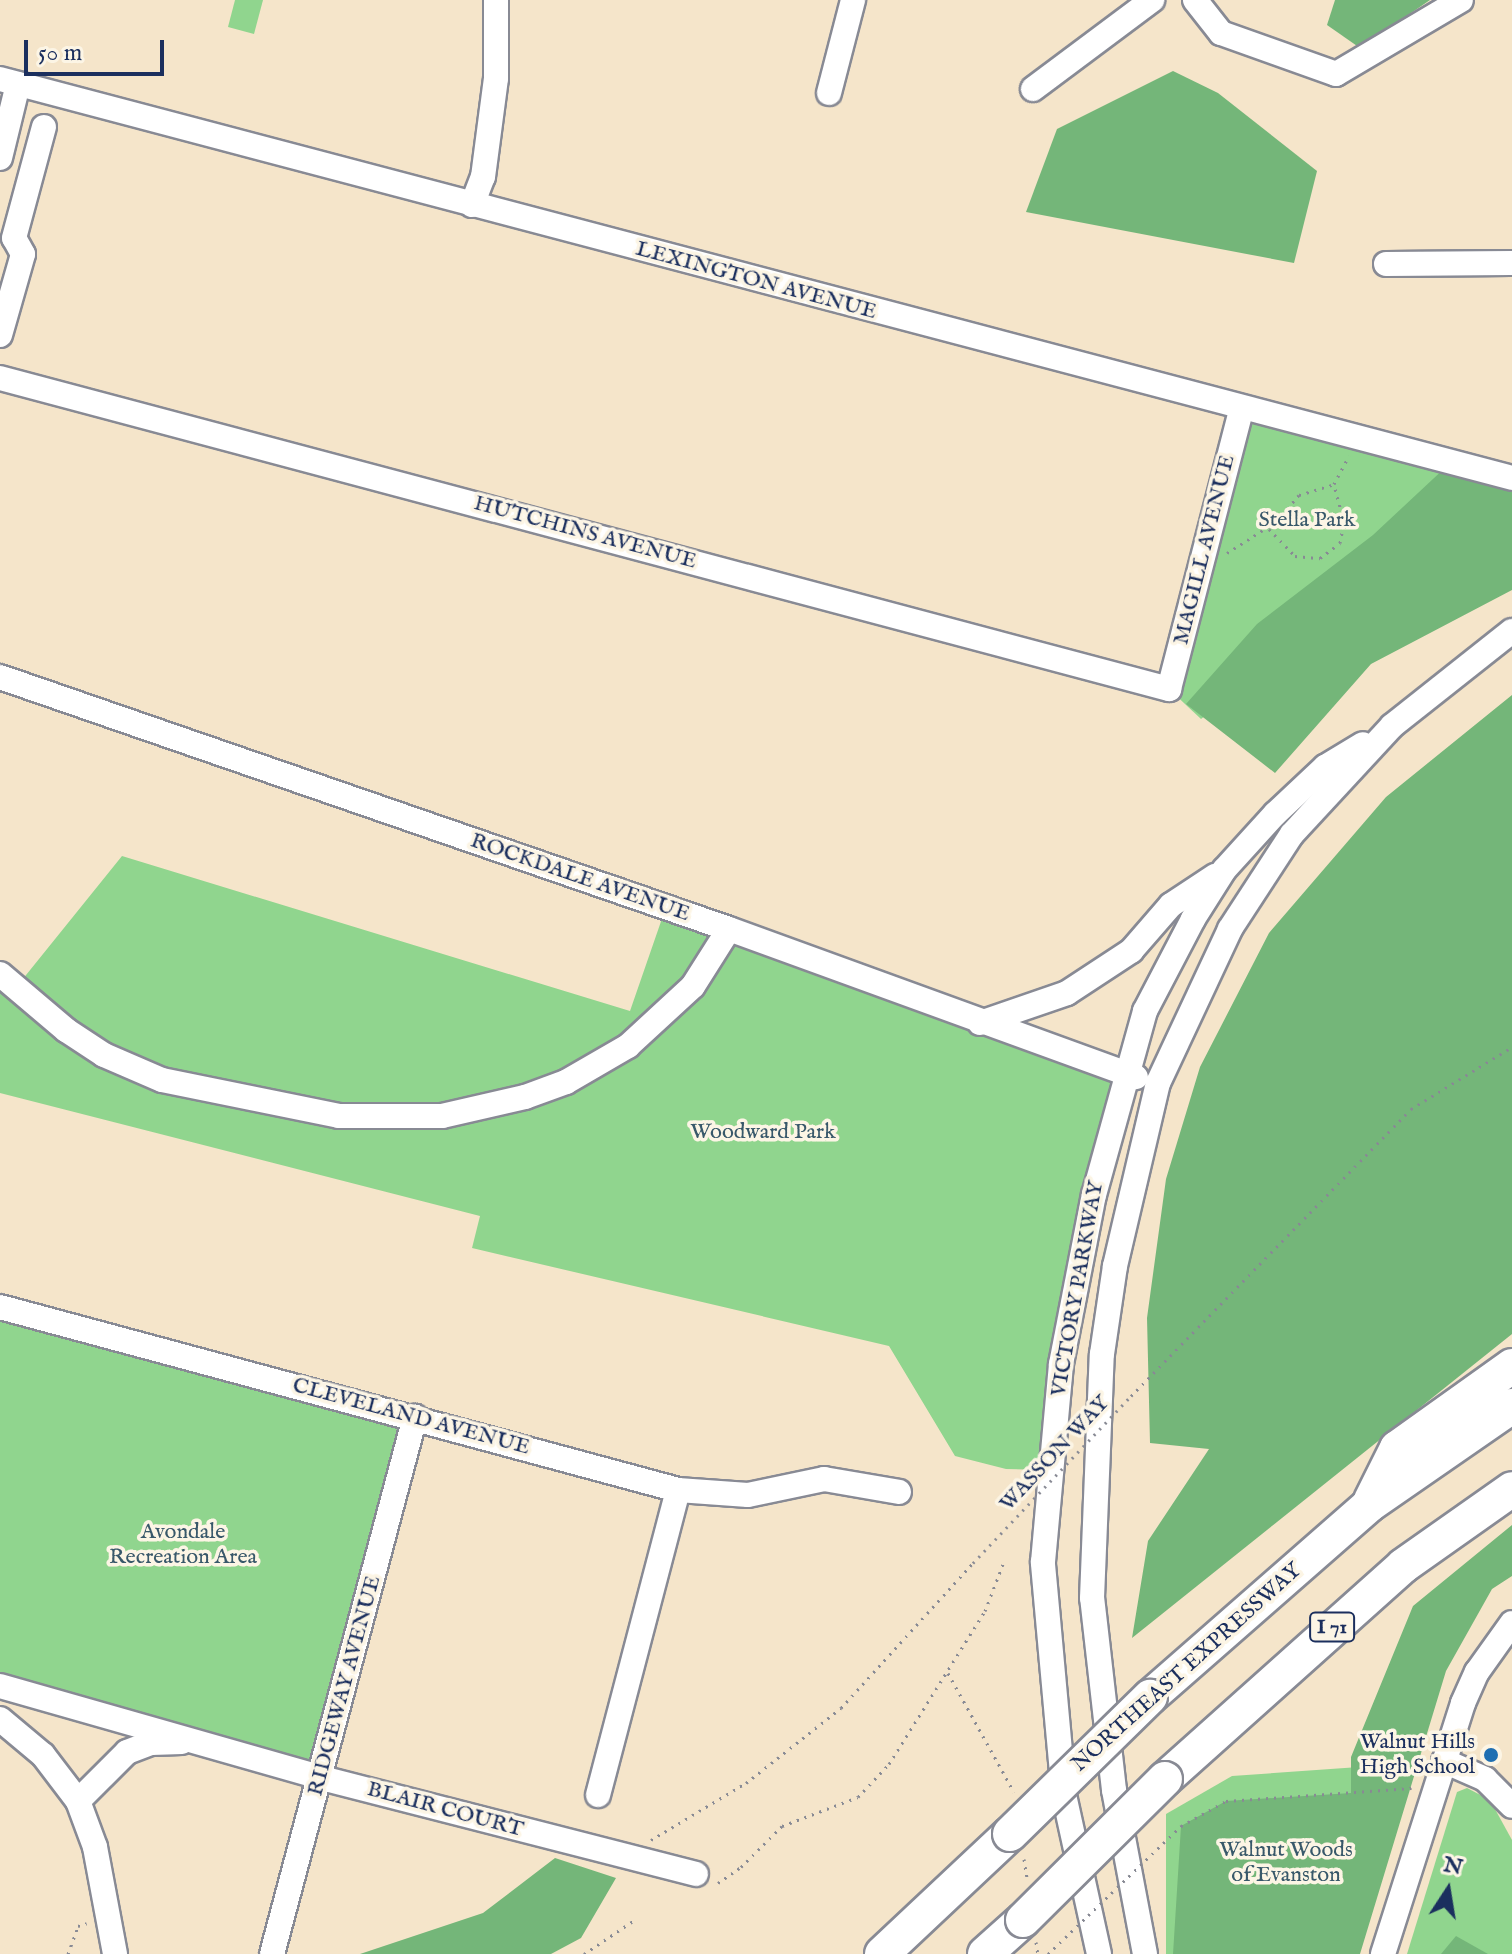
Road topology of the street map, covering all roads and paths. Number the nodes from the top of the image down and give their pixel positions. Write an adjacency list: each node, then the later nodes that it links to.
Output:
1 (496, 0): 11 (street)
2 (853, 0): 8 (street)
3 (1152, 0): 7 (street)
4 (1195, 0): 5 (street)
5 (1461, 0)
6 (9, 82): 10 (street); 11 (street, LEXINGTON AVENUE)
7 (1033, 89)
8 (829, 93)
9 (44, 127): 12 (street)
10 (0, 158)
11 (472, 205): 17 (street, LEXINGTON AVENUE)
12 (7, 237): 15 (street)
13 (1512, 263): 14 (street)
14 (1386, 264)
15 (0, 335)
16 (0, 378): 25 (street, HUTCHINS AVENUE)
17 (1241, 411): 18 (street, LEXINGTON AVENUE); 22 (street, MAGILL AVENUE)
18 (1354, 441): 19 (street, LEXINGTON AVENUE); 20 (path)
19 (1512, 478)
20 (1334, 484): 21 (path); 21 (path)
21 (1268, 528): 22 (path)
22 (1205, 551): 25 (street, MAGILL AVENUE)
23 (1512, 631): 26 (street, VICTORY PARKWAY)
24 (0, 677): 28 (street, ROCKDALE AVENUE)
25 (1169, 689)
26 (1392, 726): 27 (street, VICTORY PARKWAY); 33 (street, VICTORY PARKWAY)
27 (1224, 870): 30 (street); 32 (street, VICTORY PARKWAY)
28 (729, 929): 29 (street); 30 (street, ROCKDALE AVENUE)
29 (0, 974)
30 (980, 1023): 32 (street, ROCKDALE AVENUE)
31 (1512, 1047): 53 (path, WASSON WAY, bridge)
32 (1124, 1074): 33 (street, ROCKDALE AVENUE); 64 (street, VICTORY PARKWAY)
33 (1158, 1083): 65 (street, VICTORY PARKWAY)
34 (0, 1307): 37 (street, CLEVELAND AVENUE)
35 (1512, 1366): 41 (highway)
36 (1512, 1406): 41 (highway, NORTHEAST EXPRESSWAY)
37 (415, 1417): 39 (street, CLEVELAND AVENUE); 48 (street, RIDGEWAY AVENUE)
38 (1512, 1489): 62 (highway, I 71, bridge)
39 (678, 1490): 40 (street, CLEVELAND AVENUE); 50 (street)
40 (899, 1492)
41 (1369, 1505): 61 (highway, NORTHEAST EXPRESSWAY, bridge)
42 (1003, 1564): 54 (path)
43 (1512, 1623): 47 (street)
44 (0, 1686): 46 (street, BLAIR COURT)
45 (0, 1719): 51 (street)
46 (195, 1741): 48 (street, BLAIR COURT); 51 (street, BLAIR COURT)
47 (1444, 1761): 52 (street); 66 (street)
48 (322, 1778): 53 (street, BLAIR COURT); 59 (street, RIDGEWAY AVENUE)
49 (1412, 1788): 63 (path, bridge)
50 (598, 1795)
51 (78, 1801): 57 (street)
52 (1512, 1806)
53 (621, 1856): 54 (street, BLAIR COURT)
54 (707, 1878)
55 (636, 1919): 60 (path)
56 (87, 1923): 58 (path)
57 (113, 1943)
58 (68, 1954)
59 (272, 1954)
60 (584, 1954)
61 (882, 1954)
62 (985, 1954)
63 (1048, 1954)
64 (1099, 1954)
65 (1145, 1954)
66 (1383, 1954)

